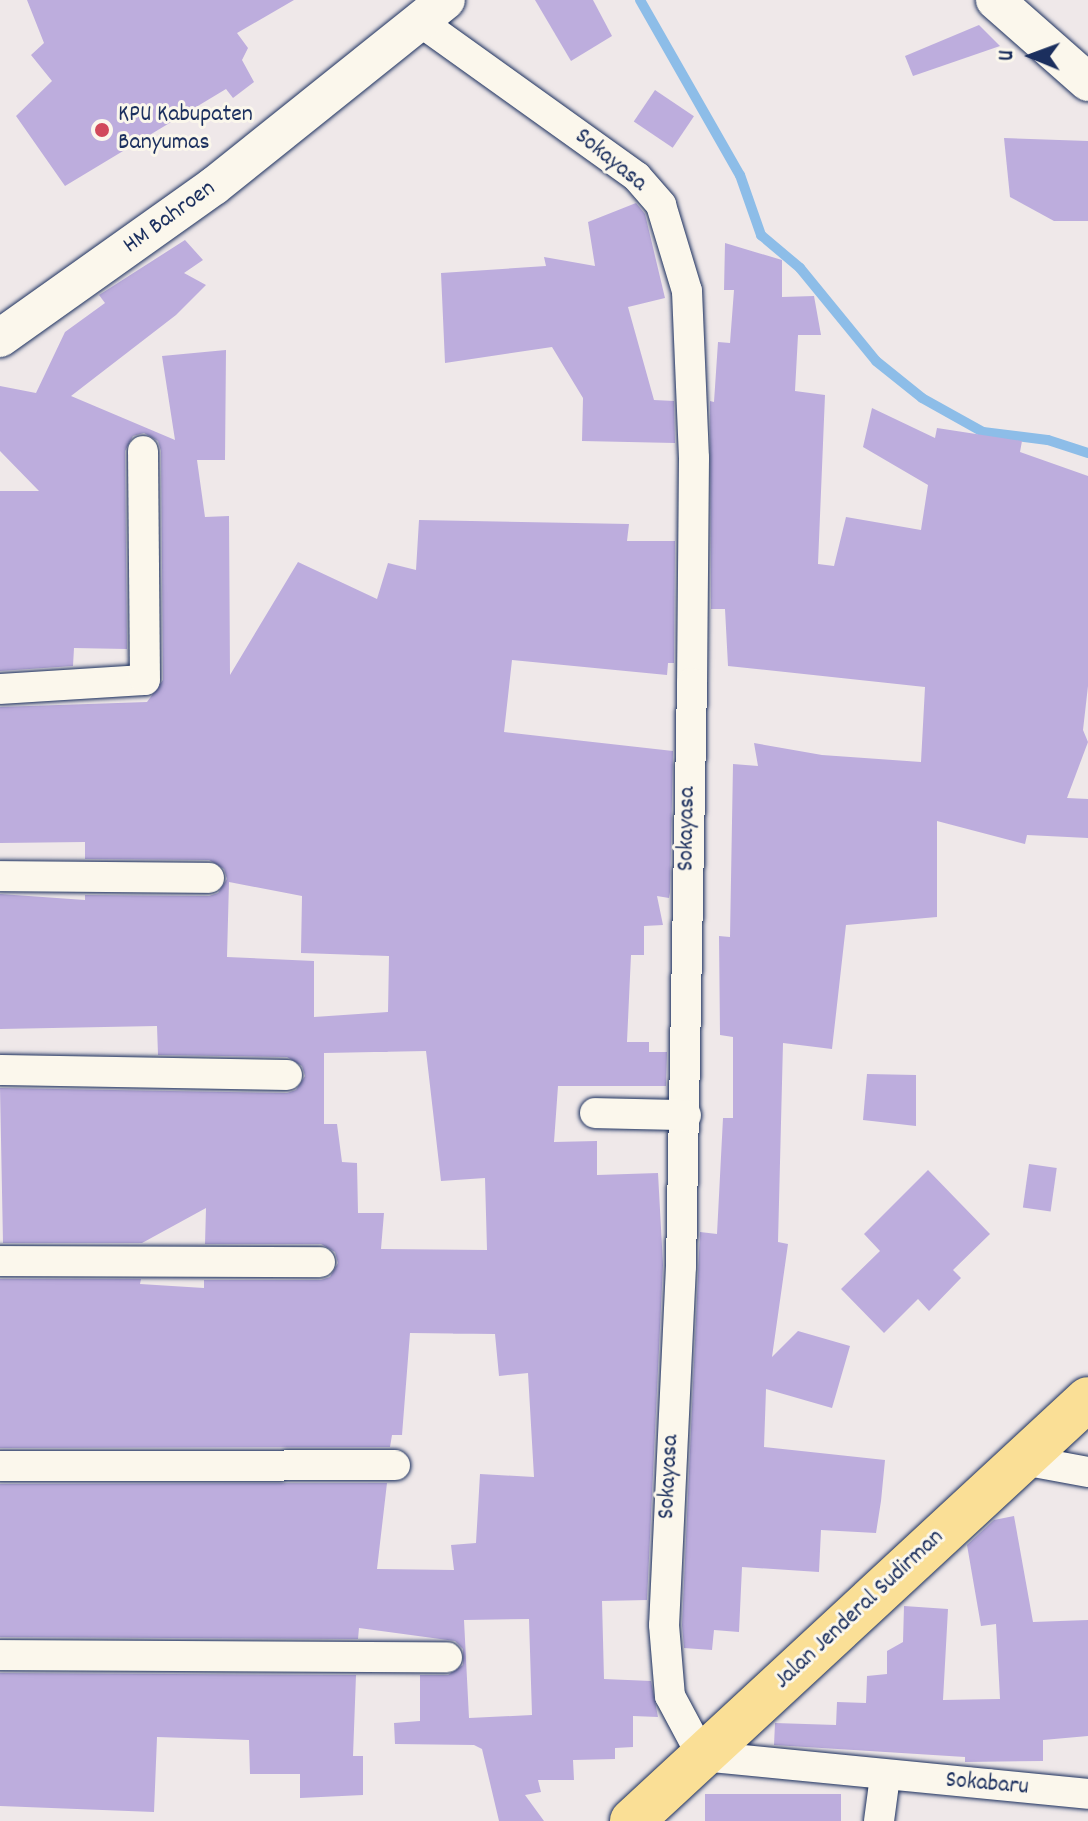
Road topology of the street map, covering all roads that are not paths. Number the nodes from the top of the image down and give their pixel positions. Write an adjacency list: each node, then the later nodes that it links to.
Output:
1 (995, 0): 3 (street)
2 (432, 10): 4 (street, HM Bahroen); 12 (street, Sokayasa)
3 (1088, 82)
4 (0, 338)
5 (143, 451): 6 (street)
6 (0, 689)
7 (0, 876): 8 (street)
8 (209, 878)
9 (0, 1070): 10 (street)
10 (287, 1075)
11 (595, 1113): 12 (street)
12 (686, 1115): 22 (street, Sokayasa)
13 (0, 1261): 14 (street)
14 (320, 1262)
15 (1088, 1399): 16 (main road, Jalan Jenderal Sudirman)
16 (1023, 1460): 19 (street); 22 (main road, Jalan Jenderal Sudirman)
17 (395, 1465): 18 (street)
18 (0, 1466)
19 (1088, 1472)
20 (0, 1655): 21 (street)
21 (447, 1657)
22 (702, 1756): 23 (street, Sokabaru); 25 (main road, Jalan Jenderal Sudirman)
23 (885, 1776): 24 (street, Sokabaru); 26 (street)
24 (1088, 1794)
25 (632, 1821)
26 (879, 1821)

